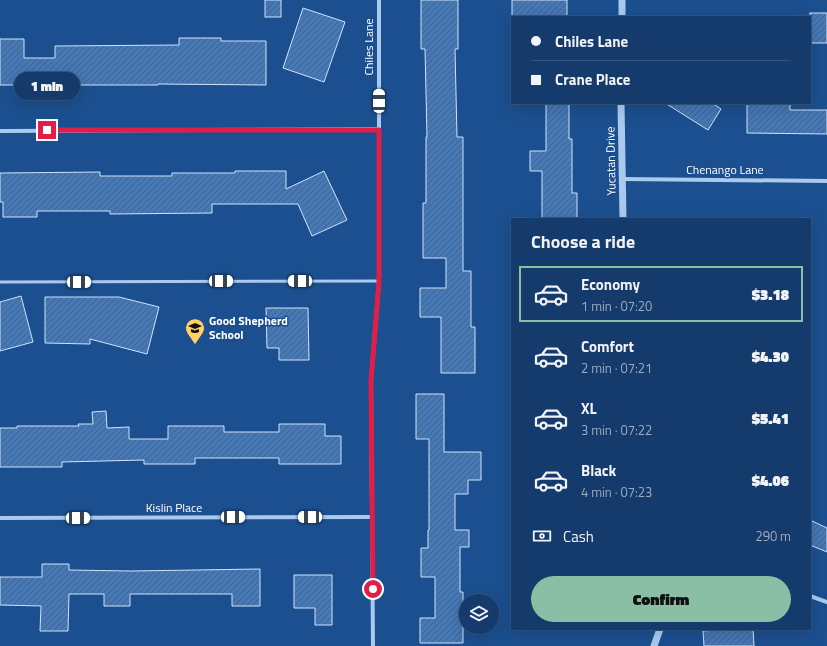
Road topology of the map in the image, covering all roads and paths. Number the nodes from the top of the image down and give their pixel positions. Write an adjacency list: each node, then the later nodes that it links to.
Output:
1 (379, 0): 5 (street, Chiles Lane)
2 (622, 0): 3 (street)
3 (622, 16)
4 (621, 104): 7 (street, Yucatan Drive)
5 (379, 130): 6 (street); 10 (street, Chiles Lane)
6 (0, 131)
7 (623, 179): 8 (street, Chenango Lane); 9 (street, Yucatan Drive)
8 (827, 181)
9 (623, 218)
10 (379, 281): 11 (lane); 12 (street, Chiles Lane)
11 (0, 282)
12 (372, 517): 13 (street, Kislin Place); 17 (street, Chiles Lane)
13 (0, 518)
14 (811, 596): 15 (street)
15 (827, 602)
16 (660, 630): 18 (street)
17 (373, 646)
18 (654, 646)

